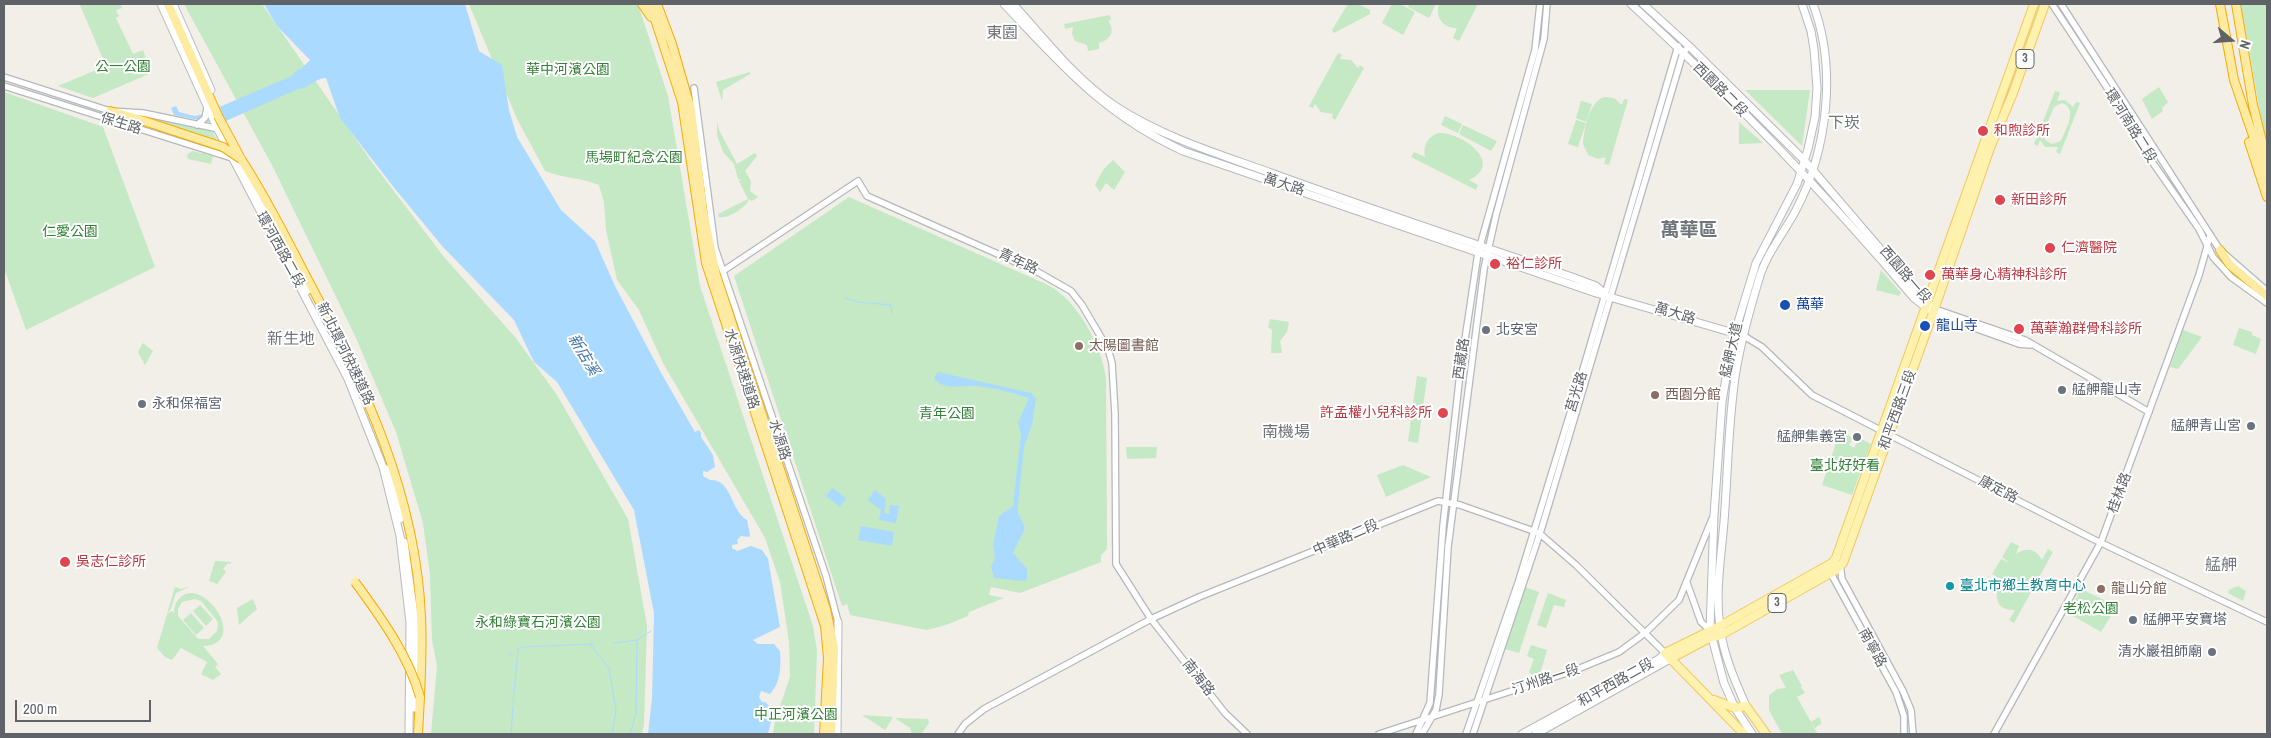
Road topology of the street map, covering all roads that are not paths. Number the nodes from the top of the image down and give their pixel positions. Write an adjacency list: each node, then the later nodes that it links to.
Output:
1 (161, 4): 30 (main road, 環河西路二段)
2 (168, 4): 35 (highway, 新北環河快速道路, bridge)
3 (173, 4): 34 (main road, 環河西路二段)
4 (642, 4): 21 (highway)
5 (650, 4): 21 (highway, 水源快速道路)
6 (657, 4): 92 (highway, 水源快速道路)
7 (1004, 4): 47 (main road, 萬大路)
8 (1013, 4): 43 (main road, 萬大路)
9 (1540, 4): 43 (street, 西藏路)
10 (1547, 4): 44 (street, 西藏路)
11 (1631, 4): 24 (main road, 西園路二段)
12 (1643, 4): 22 (main road, 西園路二段)
13 (1802, 4): 37 (main road, 艋舺大道)
14 (1813, 4): 37 (main road, 艋舺大道)
15 (2045, 4): 32 (main road, 和平西路三段 / 3)
16 (2052, 4): 45 (street, 環河南路二段)
17 (2061, 4): 42 (street, 環河南路二段)
18 (2220, 4): 27 (highway)
19 (2236, 4): 36 (highway)
20 (2034, 5): 32 (main road, 和平西路三段 / 3); 32 (main road, 和平西路三段 / 3)
21 (657, 26): 91 (highway, 水源快速道路)
22 (1681, 38): 23 (main road, 西園路二段); 24 (street, 莒光路)
23 (1689, 46): 25 (street); 37 (main road, 西園路二段)
24 (1678, 47): 25 (main road, 西園路二段); 51 (street, 莒光路)
25 (1682, 53): 38 (main road, 西園路二段); 51 (street, 莒光路)
26 (4, 77): 31 (street, 保生路)
27 (2234, 80): 39 (highway); 41 (highway)
28 (4, 86): 35 (street, 保生路)
29 (694, 88): 49 (street, 水源路)
30 (207, 108): 33 (street); 34 (main road, 環河西路二段)
31 (110, 112): 33 (street, 保生路); 35 (highway, bridge)
32 (2001, 113): 54 (main road, 和平西路三段 / 3)
33 (197, 125): 34 (street, 保生路)
34 (222, 129): 35 (main road, 環河西路二段)
35 (238, 158): 77 (main road, 環河西路二段); 80 (highway, 新北環河快速道路, bridge)
36 (2267, 161)
37 (1808, 165): 38 (main road, 艋舺大道); 40 (main road, 艋舺大道); 54 (main road, 西園路一段)
38 (1802, 170): 40 (main road, 西園路二段); 55 (main road, 艋舺大道)
39 (2267, 177)
40 (1809, 178): 54 (main road, 西園路一段); 56 (main road, 艋舺大道)
41 (2267, 197)
42 (2210, 236): 45 (street, 桂林路); 46 (street, 環河南路二段)
43 (1479, 245): 44 (main road, 萬大路); 47 (street, 西藏路)
44 (1488, 248): 48 (street, 西藏路); 51 (main road, 萬大路)
45 (2208, 248): 53 (street, 環河南路二段); 57 (street, 桂林路)
46 (2220, 250): 50 (street, 環河南路二段); 52 (highway)
47 (1478, 253): 48 (main road, 萬大路); 59 (street, 西藏路)
48 (1487, 256): 51 (main road, 萬大路); 60 (street, 西藏路)
49 (723, 271): 65 (street, 青年路); 71 (street, 水源路)
50 (2267, 290)
51 (1608, 296): 55 (main road, 萬大路); 62 (street, 莒光路)
52 (2267, 296)
53 (2267, 303)
54 (1931, 308): 57 (street, 西園路一段); 58 (main road, 和平西路三段 / 3)
55 (1735, 333): 56 (main road, 萬大路); 61 (main road, 艋舺大道)
56 (1744, 336): 58 (street, 康定路); 73 (main road, 艋舺大道)
57 (2149, 412): 63 (street, 桂林路)
58 (1886, 432): 63 (street, 康定路); 64 (main road, 和平西路三段 / 3); 66 (main road, 和平西路三段 / 3)
59 (1447, 502): 60 (street, 中華路二段); 70 (street, 中華路二段); 87 (street, 西藏路)
60 (1454, 503): 62 (street, 中華路二段); 86 (street, 西藏路)
61 (1714, 515): 69 (street, 汀州路一段); 75 (main road, 艋舺大道)
62 (1537, 532): 74 (street, 中華路二段); 81 (street, 莒光路); 83 (street, 莒光路)
63 (2101, 542): 72 (street, 康定路); 108 (street, 桂林路)
64 (1836, 558): 66 (street); 67 (main road, 和平西路三段 / 3)
65 (1116, 564): 70 (street, 南海路)
66 (1842, 565): 67 (main road, 和平西路三段 / 3); 107 (street, 南寧路)
67 (1829, 570): 73 (main road, 和平西路三段 / 3); 106 (street, 南寧路)
68 (355, 582): 80 (highway, bridge)
69 (1687, 583): 74 (street, 汀州路一段); 75 (street)
70 (1151, 619): 94 (street, 中華路二段); 95 (street, 南海路)
71 (838, 622): 93 (main road, 水源路)
72 (2267, 622)
73 (1720, 630): 75 (main road, 和平西路三段 / 3); 84 (main road, 艋舺大道)
74 (1645, 633): 76 (street, 中華路二段); 81 (street, 汀州路一段)
75 (1711, 634): 76 (main road, 和平西路二段 / 3); 78 (main road, 艋舺大道)
76 (1668, 656): 79 (main road, 中華路二段); 101 (main road, 和平西路二段); 102 (main road, 和平西路二段)
77 (412, 677): 88 (main road); 89 (main road)
78 (1724, 682): 82 (main road); 85 (main road, 艋舺大道)
79 (1706, 695): 82 (main road, 中華路二段); 103 (main road, 中華路二段)
80 (420, 697): 90 (highway, 新北環河快速道路)
81 (1484, 700): 83 (street, 汀州路一段); 100 (street, 莒光路)
82 (1716, 701): 85 (main road, 中華路二段)
83 (1476, 702): 86 (street, 汀州路一段); 99 (street, 莒光路)
84 (1746, 706): 85 (main road); 105 (main road)
85 (1735, 708): 104 (main road)
86 (1433, 717): 87 (street, 汀州路一段); 98 (street, 西藏路)
87 (1423, 720): 96 (street, 汀州路一段); 97 (street, 西藏路)
88 (408, 734)
89 (413, 734)
90 (418, 734)
91 (824, 734)
92 (832, 734)
93 (837, 734)
94 (958, 734)
95 (1247, 734)
96 (1379, 734)
97 (1416, 734)
98 (1422, 734)
99 (1466, 734)
100 (1473, 734)
101 (1522, 734)
102 (1536, 734)
103 (1744, 734)
104 (1752, 734)
105 (1766, 734)
106 (1904, 734)
107 (1913, 734)
108 (1994, 734)

